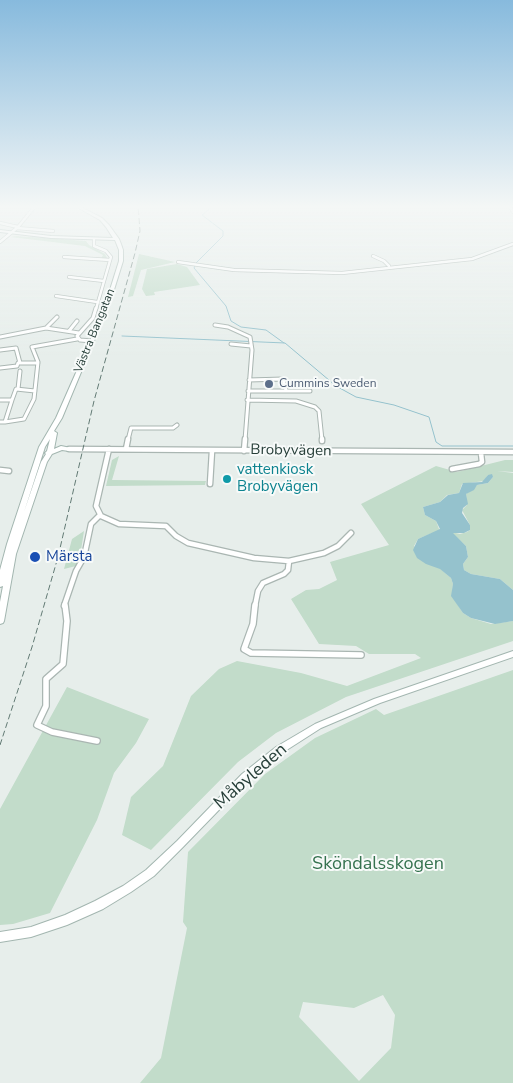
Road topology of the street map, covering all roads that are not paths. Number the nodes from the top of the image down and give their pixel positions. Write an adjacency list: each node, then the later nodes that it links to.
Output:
1 (110, 256): 6 (street)
2 (121, 256): 25 (street, Västra Bangatan)
3 (373, 256): 8 (street)
4 (481, 256): 8 (street)
5 (64, 257): 6 (street)
6 (110, 260): 11 (street)
7 (178, 262): 8 (street)
8 (389, 266)
9 (72, 277): 10 (street)
10 (81, 279): 11 (street); 12 (street)
11 (104, 281): 15 (street)
12 (77, 282)
13 (56, 296): 14 (street)
14 (73, 299): 15 (street); 16 (street)
15 (97, 302): 22 (street)
16 (69, 303)
17 (57, 317): 20 (street)
18 (78, 321): 21 (street)
19 (215, 325): 26 (street)
20 (46, 328): 21 (street); 23 (street)
21 (69, 331): 22 (street)
22 (79, 332): 24 (street)
23 (0, 336)
24 (77, 338): 25 (street); 29 (street)
25 (92, 341): 46 (street, Västra Bangatan)
26 (251, 343): 27 (street); 33 (street)
27 (231, 344)
28 (0, 350): 30 (street)
29 (38, 362): 30 (street); 36 (street)
30 (20, 363): 31 (street)
31 (0, 368)
32 (20, 371): 34 (street)
33 (249, 380): 35 (street); 37 (street)
34 (18, 389): 36 (street); 40 (street)
35 (286, 390): 37 (street); 38 (street)
36 (35, 391): 43 (street)
37 (248, 391): 41 (street)
38 (310, 391)
39 (0, 400): 40 (street)
40 (12, 400): 43 (street)
41 (247, 400): 45 (street); 51 (street)
42 (0, 422): 43 (street)
43 (5, 422)
44 (177, 425): 50 (street)
45 (322, 441)
46 (49, 442): 47 (street, Brobyvägen); 55 (street); 56 (street, Västra Bangatan)
47 (61, 448): 48 (street, Brobyvägen); 55 (street, Brobyvägen)
48 (69, 449): 49 (street, Brobyvägen); 55 (street, Brobyvägen)
49 (109, 449): 50 (street, Brobyvägen); 61 (street)
50 (126, 449): 52 (street, Brobyvägen)
51 (244, 450): 52 (street, Brobyvägen); 54 (street, Brobyvägen)
52 (212, 451): 60 (street)
53 (513, 452): 54 (street, Brobyvägen)
54 (480, 453): 57 (street)
55 (51, 454): 56 (street, Västra Bangatan); 63 (street, Västra Bangatan)
56 (37, 464): 63 (street, Västra Bangatan)
57 (452, 469)
58 (0, 470): 59 (street)
59 (9, 471)
60 (210, 484)
61 (100, 515): 64 (street); 69 (street)
62 (351, 533): 64 (street)
63 (7, 553): 65 (street, Västra Bangatan); 66 (street, Västra Bangatan)
64 (290, 561): 67 (street)
65 (0, 585)
66 (0, 621)
67 (361, 654)
68 (513, 654): 70 (street, Måbyleden)
69 (97, 741)
70 (0, 939)

